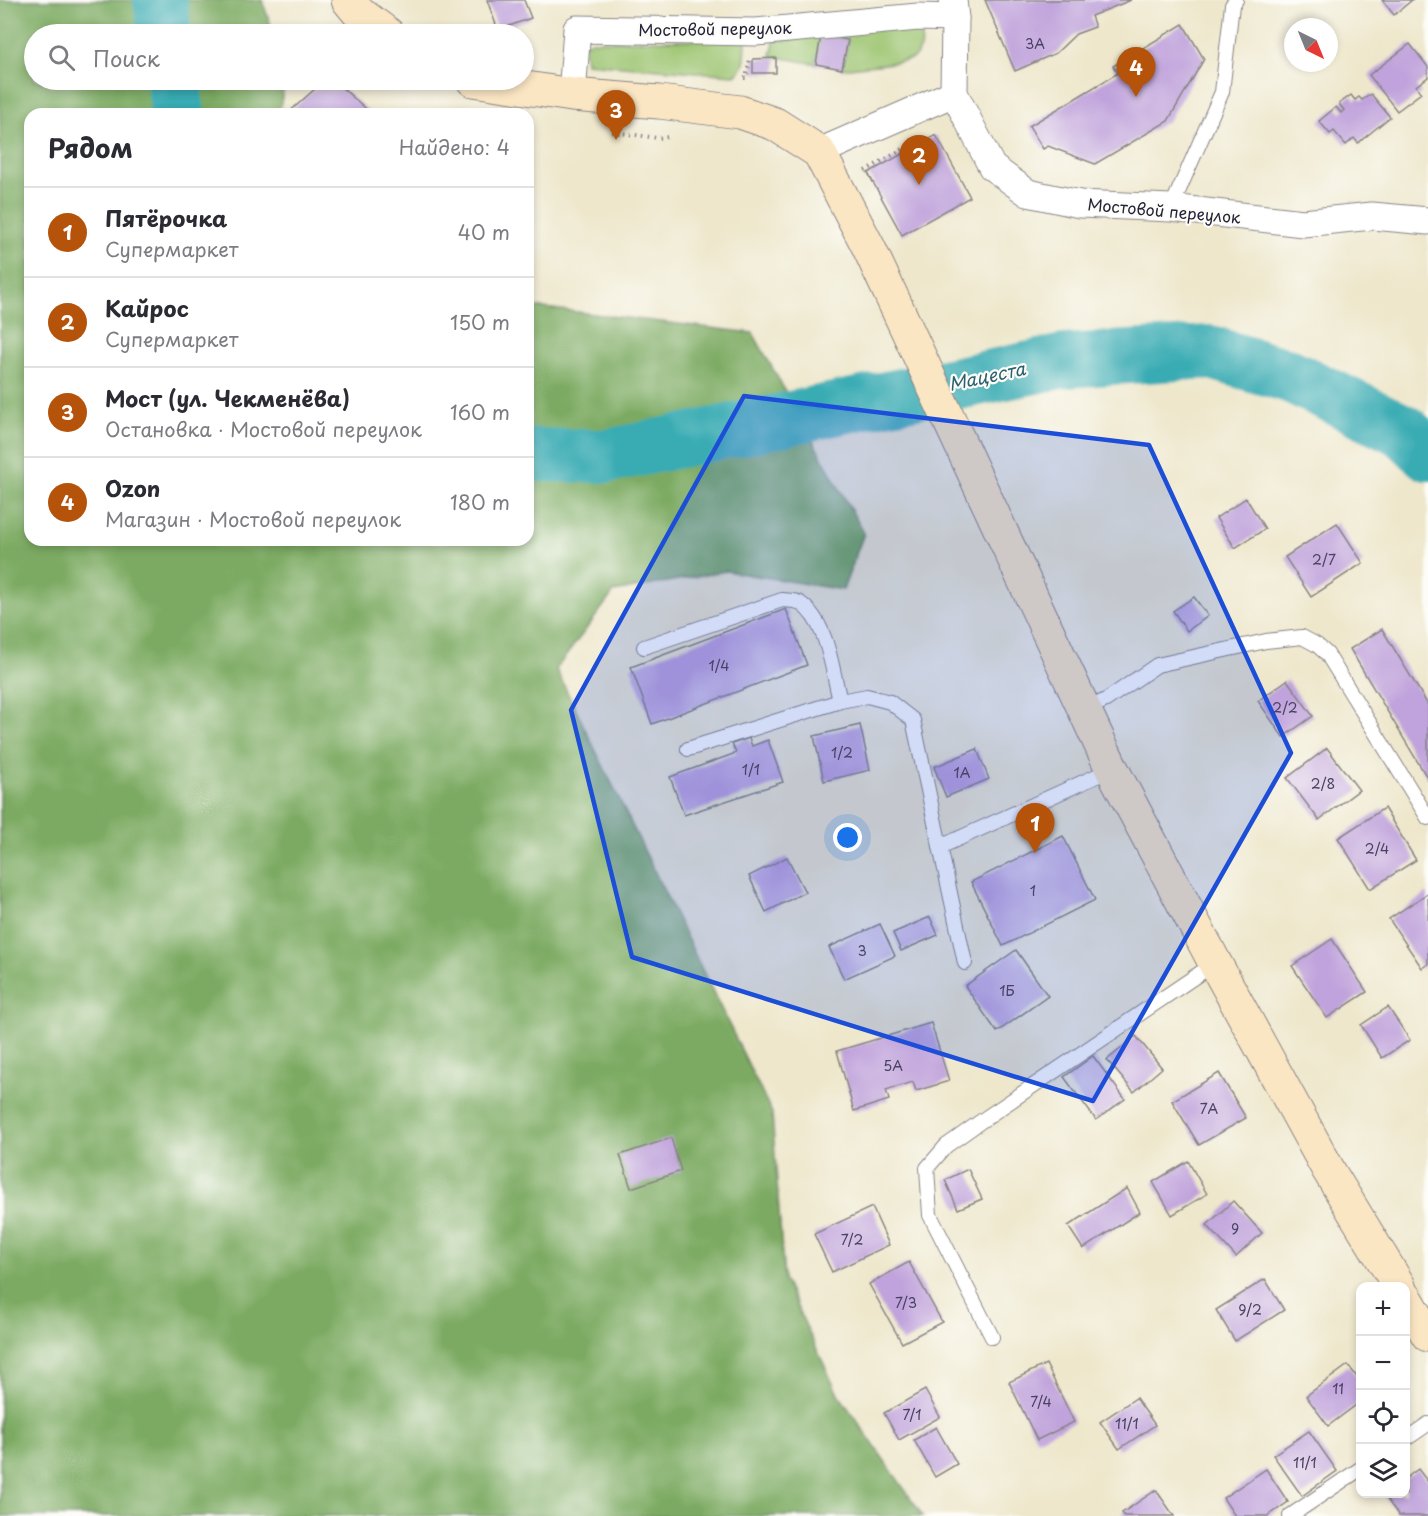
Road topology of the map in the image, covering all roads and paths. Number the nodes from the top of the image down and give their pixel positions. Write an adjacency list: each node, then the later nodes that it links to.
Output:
1 (348, 0): 4 (street)
2 (1236, 0): 13 (lane)
3 (954, 9): 6 (street, Мостовой переулок); 7 (street, Мостовой переулок)
4 (374, 24)
5 (534, 89): 7 (street)
6 (954, 93): 11 (street); 13 (street, Мостовой переулок)
7 (572, 95): 11 (street)
8 (603, 130): 9 (path)
9 (670, 137)
10 (907, 147): 12 (path)
11 (819, 152): 17 (street)
12 (861, 174)
13 (1171, 208): 14 (street, Мостовой переулок)
14 (1428, 221)
15 (644, 647): 16 (lane)
16 (840, 701): 18 (lane); 21 (lane)
17 (1085, 710): 19 (street); 20 (lane)
18 (688, 749)
19 (1112, 769): 21 (lane); 23 (street)
20 (1428, 818)
21 (940, 847): 22 (lane)
22 (965, 963)
23 (1215, 963): 24 (street); 27 (lane)
24 (1396, 1282)
25 (1410, 1305): 26 (street)
26 (1428, 1335)
27 (992, 1337)
28 (1428, 1424): 29 (lane)
29 (1410, 1436)
30 (1356, 1472): 31 (lane)
31 (1290, 1516)

